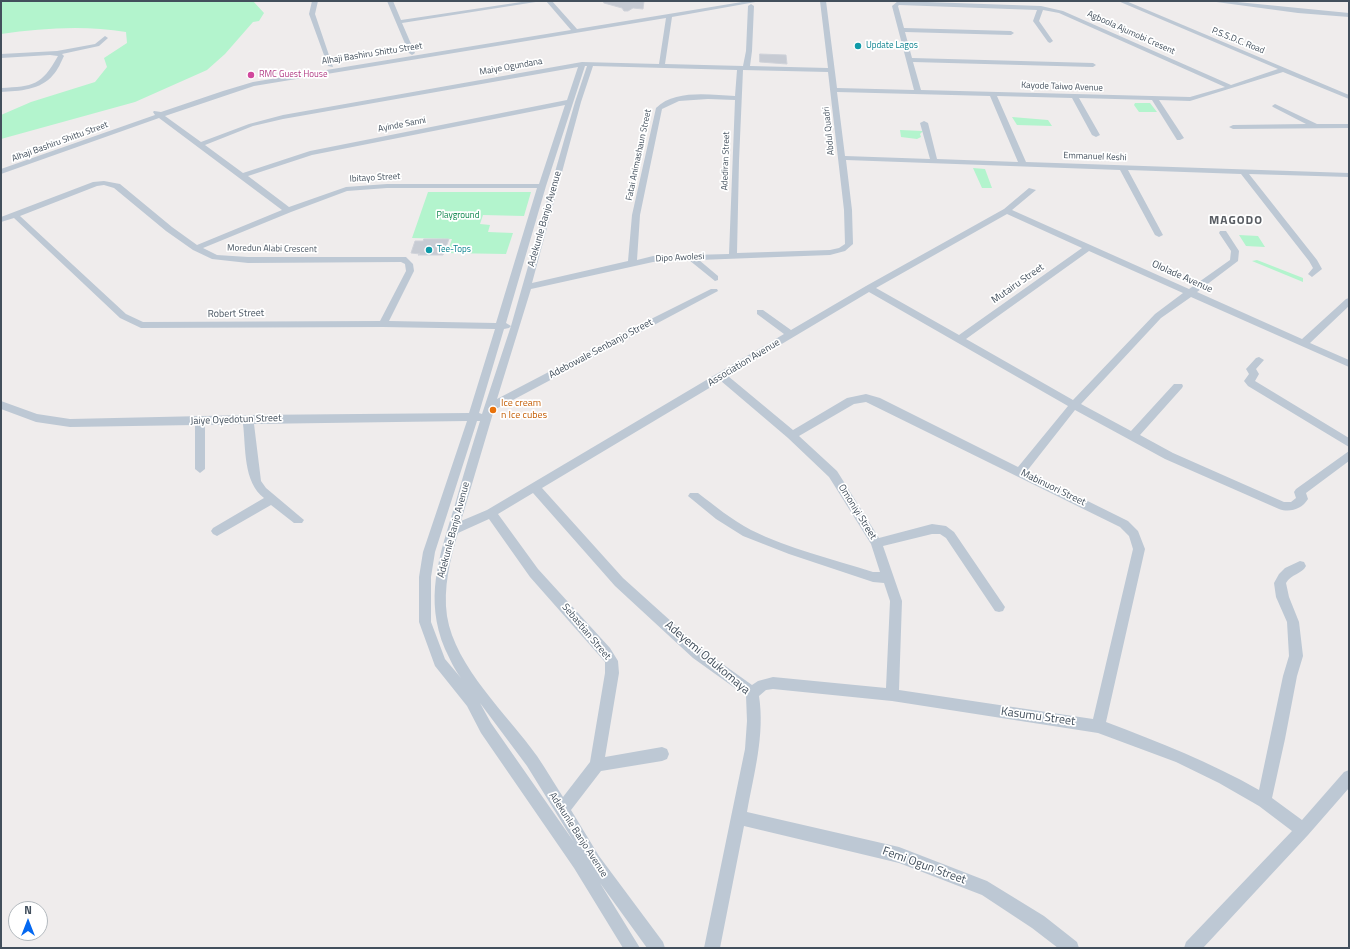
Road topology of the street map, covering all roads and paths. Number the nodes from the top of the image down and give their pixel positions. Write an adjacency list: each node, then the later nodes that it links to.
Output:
1 (315, 1): 30 (street)
2 (390, 1): 18 (street)
3 (539, 1): 18 (street)
4 (549, 1): 19 (street)
5 (728, 1): 19 (street, Alhaji Bashiru Shittu Street)
6 (758, 1): 16 (street, Alhaji Bashiru Shittu Street)
7 (823, 1): 33 (street, Abdul Quadri)
8 (1121, 1): 34 (street, P.S.S.D.C. Road)
9 (1212, 1): 12 (street)
10 (1236, 1): 12 (street)
11 (979, 3): 14 (street, Agboola Ajumobi Cresent); 20 (street, Agboola Ajumobi Cresent)
12 (1254, 3): 15 (street); 17 (street)
13 (751, 6): 32 (street, Adediran Street)
14 (1041, 8): 23 (street); 35 (street, Agboola Ajumobi Cresent)
15 (1349, 11)
16 (669, 15): 19 (street, Alhaji Bashiru Shittu Street); 31 (street)
17 (1349, 15)
18 (399, 22): 25 (street)
19 (573, 29): 25 (street, Alhaji Bashiru Shittu Street); 46 (street, Alhaji Bashiru Shittu Street)
20 (902, 30): 21 (street); 27 (street, Agboola Ajumobi Cresent)
21 (1011, 33)
22 (105, 38): 24 (street)
23 (1050, 41)
24 (57, 53): 26 (street); 36 (street)
25 (412, 53): 30 (street, Alhaji Bashiru Shittu Street)
26 (1, 56)
27 (910, 60): 29 (street); 38 (street, Agboola Ajumobi Cresent)
28 (586, 64): 31 (street, Maiye Ogundana); 44 (street, Adekunle Banjo Avenue); 53 (street, Maiye Ogundana); 79 (street, Adekunle Banjo Avenue)
29 (1093, 65)
30 (331, 66): 46 (street, Alhaji Bashiru Shittu Street)
31 (662, 66): 32 (street, Maiye Ogundana)
32 (743, 68): 33 (street, Maiye Ogundana); 42 (street, Adediran Street)
33 (831, 70): 37 (street, Abdul Quadri)
34 (1285, 70): 35 (street, Kayode Taiwo Avenue); 41 (street, P.S.S.D.C. Road)
35 (1231, 87): 43 (street, Kayode Taiwo Avenue)
36 (1, 90)
37 (834, 90): 38 (street, Kayode Taiwo Avenue); 54 (street, Abdul Quadri)
38 (918, 92): 39 (street, Kayode Taiwo Avenue)
39 (993, 94): 40 (street, Kayode Taiwo Avenue); 56 (street)
40 (1075, 97): 43 (street, Kayode Taiwo Avenue); 51 (street)
41 (1349, 97)
42 (738, 98): 74 (street, Adediran Street); 76 (street, Fatai Animashaun Street)
43 (1155, 99): 52 (street)
44 (569, 102): 61 (street, Ayinde Sanni); 63 (street, Adekunle Banjo Avenue)
45 (1275, 106): 49 (street)
46 (158, 113): 53 (street); 57 (street, Alhaji Bashiru Shittu Street); 59 (street, Alhaji Bashiru Shittu Street)
47 (924, 123): 55 (street)
48 (1349, 126): 49 (street)
49 (1318, 127): 50 (street)
50 (1232, 128)
51 (1096, 136)
52 (1180, 138)
53 (201, 144): 61 (street)
54 (841, 158): 55 (street, Emmanuel Keshi); 73 (street, Abdul Quadri)
55 (934, 161): 56 (street, Emmanuel Keshi)
56 (1023, 164): 58 (street, Emmanuel Keshi)
57 (1, 166)
58 (1123, 168): 60 (street, Emmanuel Keshi); 70 (street)
59 (1, 172)
60 (1244, 172): 62 (street, Emmanuel Keshi); 77 (street)
61 (241, 176): 65 (street)
62 (1348, 176)
63 (542, 186): 65 (street, Ibitayo Street); 86 (street, Adekunle Banjo Avenue)
64 (1032, 190): 66 (street, Association Avenue)
65 (288, 210): 72 (street, Ibitayo Street)
66 (1007, 210): 71 (street, Ololade Avenue); 80 (street, Association Avenue)
67 (15, 215): 68 (street, Moredun Alabi Crescent); 72 (street, Moredun Alabi Crescent); 85 (street, Robert Street)
68 (1, 220)
69 (1223, 233): 82 (street)
70 (1159, 236)
71 (1089, 247): 82 (street, Ololade Avenue); 89 (street, Mutairu Street)
72 (196, 248): 85 (street, Moredun Alabi Crescent)
73 (836, 252): 74 (street, Dipo Awolesi)
74 (733, 256): 75 (street, Dipo Awolesi)
75 (691, 258): 76 (street, Dipo Awolesi); 78 (street)
76 (632, 263): 79 (street, Dipo Awolesi)
77 (1312, 274)
78 (715, 278)
79 (526, 287): 87 (street, Adekunle Banjo Avenue)
80 (869, 288): 88 (street, Association Avenue); 89 (street)
81 (714, 292): 97 (street, Adebowale Senbanjo Street)
82 (1189, 293): 90 (street, Ololade Avenue); 95 (street)
83 (1349, 301): 90 (street)
84 (760, 312): 88 (street)
85 (383, 324): 86 (street, Robert Street)
86 (500, 326): 87 (street, Robert Street); 97 (street, Adekunle Banjo Avenue)
87 (516, 326): 97 (street, Adekunle Banjo Avenue)
88 (791, 335): 93 (street, Association Avenue)
89 (960, 339): 95 (street)
90 (1304, 343): 92 (street, Ololade Avenue)
91 (1259, 360): 102 (street)
92 (1349, 364)
93 (723, 377): 100 (street, Omoniyi Street); 106 (street, Association Avenue)
94 (1178, 386): 101 (street)
95 (1074, 405): 101 (street); 105 (street)
96 (1, 406): 99 (street, Jaiye Oyedotun Street)
97 (483, 414): 98 (street, Jaiye Oyedotun Street); 111 (street, Adekunle Banjo Avenue); 127 (street, Adekunle Banjo Avenue)
98 (248, 420): 99 (street, Jaiye Oyedotun Street); 108 (street)
99 (200, 422): 104 (street)
100 (792, 435): 105 (street, Mabinuori Street); 113 (street, Omoniyi Street)
101 (1133, 436): 103 (street)
102 (1349, 443)
103 (1349, 455)
104 (200, 469)
105 (1020, 472): 119 (street, Mabinuori Street)
106 (534, 487): 109 (street, Association Avenue); 117 (street, Adeyemi Odukomaya)
107 (694, 496): 115 (street)
108 (272, 499): 110 (street); 112 (street)
109 (491, 513): 111 (street, Association Avenue); 121 (street, Sebastian Street)
110 (298, 520)
111 (452, 530): 124 (street, Adekunle Banjo Avenue)
112 (216, 531)
113 (876, 543): 115 (street, Omoniyi Street); 116 (street)
114 (1300, 566): 123 (street)
115 (890, 578): 118 (street, Omoniyi Street)
116 (999, 607)
117 (752, 693): 118 (street, Kasumu Street); 125 (street, Adeyemi Odukomaya)
118 (892, 696): 119 (street, Kasumu Street)
119 (1098, 726): 123 (street, Kasumu Street)
120 (662, 754): 121 (street)
121 (596, 765): 124 (street, Sebastian Street)
122 (1349, 777): 126 (street)
123 (1264, 801): 126 (street, Kasumu Street)
124 (562, 810): 128 (street, Adekunle Banjo Avenue)
125 (738, 818): 129 (street, Adeyemi Odukomaya); 130 (street, Femi Ogun Street)
126 (1303, 830): 131 (street)
127 (632, 948)
128 (657, 948)
129 (712, 948)
130 (1071, 948)
131 (1192, 948)

